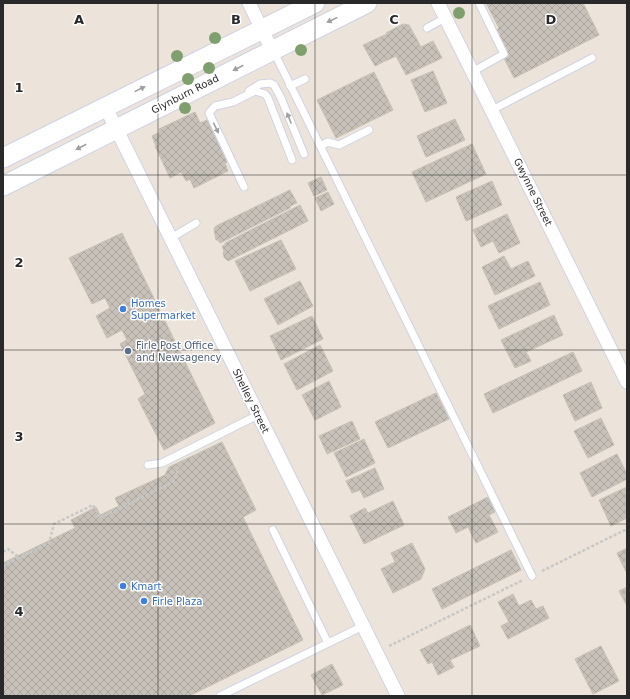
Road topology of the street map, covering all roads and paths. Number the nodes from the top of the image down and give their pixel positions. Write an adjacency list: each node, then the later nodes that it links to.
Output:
1 (249, 3): 8 (street)
2 (316, 3): 8 (main road)
3 (367, 3): 9 (main road, Glynburn Road, one-way to 9)
4 (438, 3): 6 (street, Gwynne Street)
5 (479, 3): 11 (lane)
6 (445, 18): 7 (lane); 11 (street, Gwynne Street)
7 (427, 28)
8 (262, 29): 9 (street); 15 (main road, one-way to 8)
9 (272, 50): 13 (lane); 17 (main road, Glynburn Road, one-way to 17)
10 (592, 58): 16 (lane)
11 (472, 72): 16 (street, Gwynne Street)
12 (306, 79): 13 (lane)
13 (290, 86): 19 (lane)
14 (241, 98): 20 (lane, one-way to 14); 22 (lane); 24 (lane, one-way to 24)
15 (104, 106): 17 (street, Shelley Street); 21 (main road)
16 (492, 110): 27 (street, Gwynne Street)
17 (116, 130): 23 (main road, Glynburn Road, one-way to 23); 26 (street, Shelley Street)
18 (369, 130): 19 (lane)
19 (320, 146): 36 (lane)
20 (304, 154)
21 (3, 158)
22 (292, 160)
23 (3, 186)
24 (244, 187)
25 (196, 223): 26 (lane)
26 (170, 238): 28 (street, Shelley Street)
27 (627, 382)
28 (258, 415): 29 (lane); 37 (street, Shelley Street)
29 (148, 465)
30 (179, 467): 34 (path)
31 (627, 529): 36 (path)
32 (273, 530): 38 (lane)
33 (3, 552): 34 (path)
34 (20, 558): 35 (path)
35 (3, 566)
36 (532, 576): 39 (path)
37 (363, 626): 38 (lane); 39 (street, Shelley Street)
38 (328, 644): 40 (lane)
39 (376, 652): 41 (street, Shelley Street)
40 (220, 696)
41 (398, 696)

